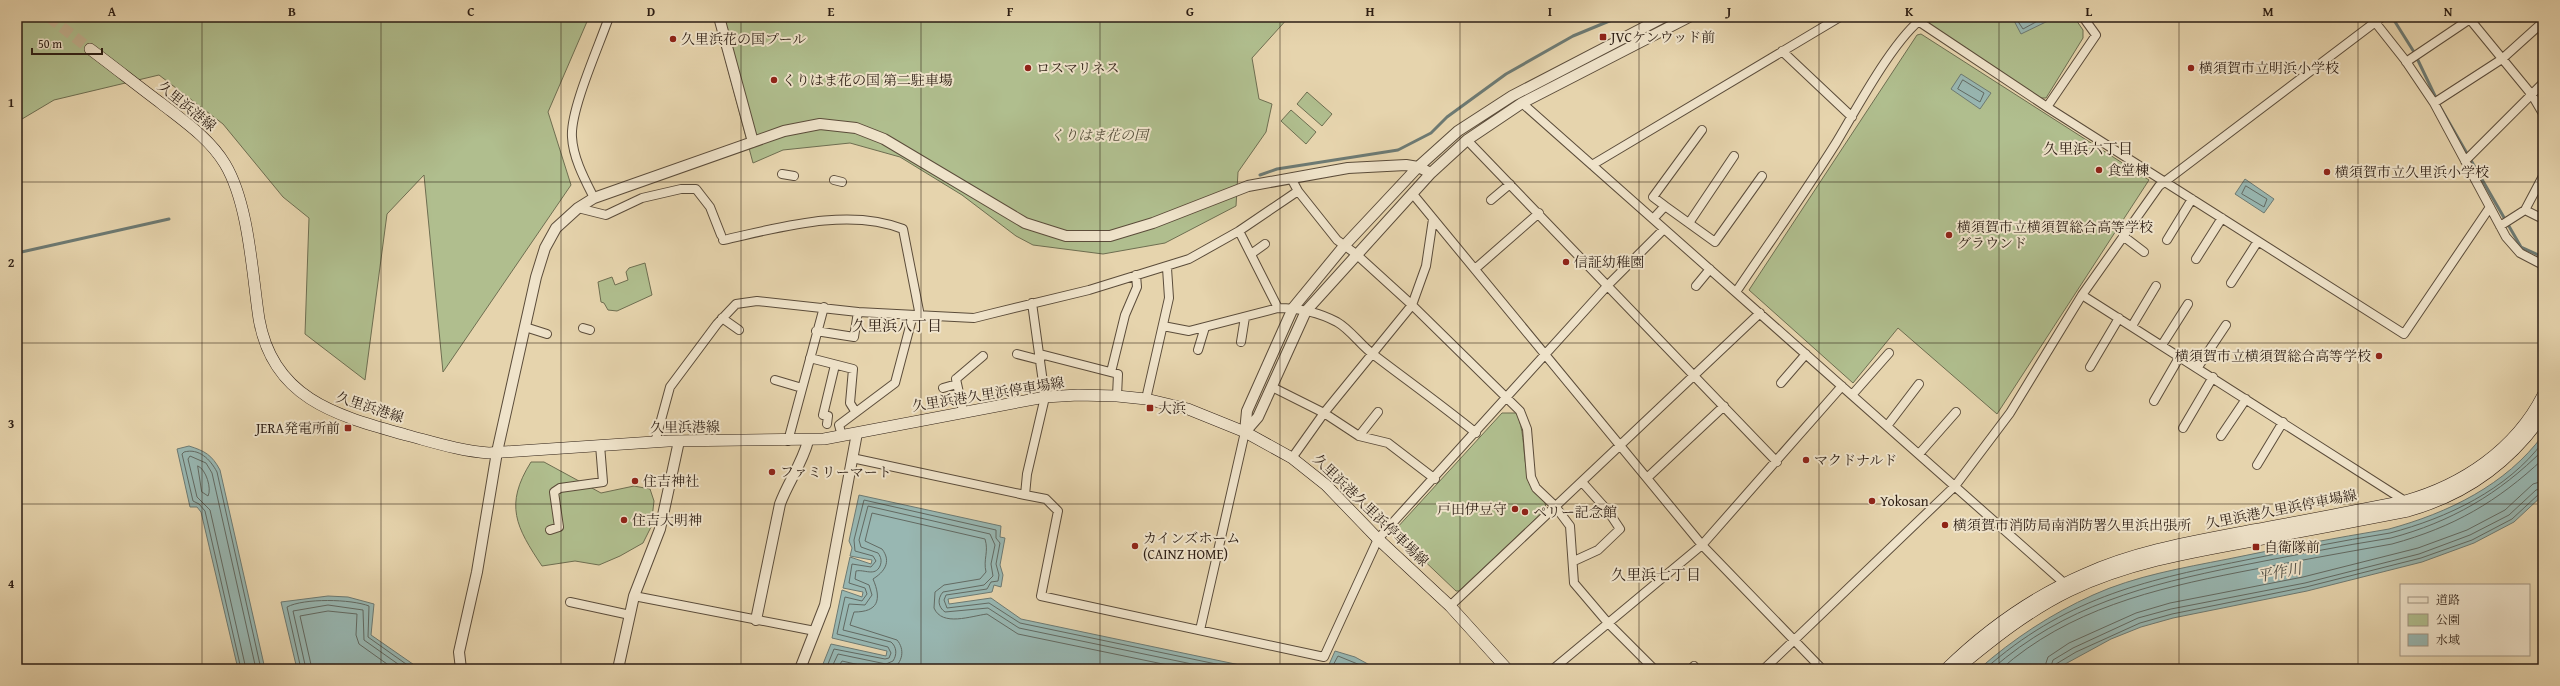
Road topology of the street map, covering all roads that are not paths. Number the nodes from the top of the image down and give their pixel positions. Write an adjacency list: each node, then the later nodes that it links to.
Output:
1 (609, 17): 41 (street)
2 (719, 17): 24 (street)
3 (1664, 17): 28 (street)
4 (1688, 17): 17 (street)
5 (1840, 17): 12 (street)
6 (2083, 17): 19 (street)
7 (2471, 18): 13 (street); 14 (street)
8 (1921, 19): 19 (street); 21 (street)
9 (2376, 19): 14 (street); 37 (street)
10 (2543, 22): 13 (street)
11 (90, 49): 155 (main road, 久里浜港線)
12 (1782, 51): 21 (street); 27 (street)
13 (2502, 59): 16 (street); 18 (street)
14 (2406, 62): 18 (street)
15 (2543, 83): 16 (street)
16 (2532, 95): 20 (street); 26 (street)
17 (1522, 103): 23 (street); 27 (street)
18 (2434, 103): 26 (street)
19 (2047, 108): 37 (street)
20 (2542, 112)
21 (1852, 117): 75 (street)
22 (1702, 130): 44 (street)
23 (1467, 140): 29 (street); 38 (street)
24 (753, 142): 35 (street); 41 (street)
25 (1734, 156): 53 (street)
26 (2465, 161): 45 (street)
27 (1592, 165): 51 (street)
28 (1418, 167): 29 (street); 35 (street); 61 (street)
29 (1431, 173): 40 (street)
30 (782, 174): 31 (street)
31 (794, 176)
32 (1762, 176): 53 (street)
33 (2543, 176): 47 (street)
34 (834, 180): 36 (street)
35 (1292, 180): 39 (street)
36 (842, 182)
37 (2165, 182): 42 (street); 57 (street)
38 (1510, 184): 43 (street); 48 (street)
39 (1298, 191): 56 (street); 61 (street)
40 (1412, 193): 50 (street); 64 (street)
41 (594, 198): 46 (street)
42 (2192, 199): 49 (street); 58 (street)
43 (1491, 200)
44 (1665, 206): 51 (street); 53 (street)
45 (2490, 207): 54 (street); 59 (street)
46 (578, 208): 86 (street); 93 (street)
47 (2525, 210): 52 (street); 54 (street)
48 (1539, 213): 68 (street); 72 (street)
49 (2222, 218): 59 (street); 65 (street)
50 (1433, 219): 68 (street); 79 (street)
51 (1653, 219): 55 (street)
52 (2543, 219)
53 (1689, 223)
54 (2500, 226): 66 (street)
55 (1664, 229): 69 (street); 72 (street)
56 (1239, 231): 63 (street); 67 (street)
57 (2123, 236): 62 (street); 76 (street)
58 (2167, 240)
59 (2258, 241): 71 (street)
60 (1265, 244): 63 (street)
61 (1344, 246): 64 (street); 82 (street)
62 (2144, 252)
63 (1251, 254): 81 (street)
64 (1356, 254): 79 (street); 83 (street)
65 (2196, 259)
66 (2543, 265)
67 (1167, 268): 70 (street); 91 (street)
68 (1475, 269): 105 (street)
69 (1710, 269): 73 (street); 75 (street)
70 (1136, 275): 77 (street); 113 (street)
71 (2231, 283)
72 (1608, 285): 105 (street); 114 (street)
73 (1696, 286)
74 (2156, 286): 92 (street)
75 (1736, 292): 85 (street)
76 (2082, 295): 89 (street); 164 (street)
77 (1032, 303): 86 (street); 108 (street)
78 (2188, 304): 99 (street)
79 (1412, 305): 103 (street); 128 (street)
80 (824, 307): 84 (street); 88 (street); 96 (street)
81 (1278, 308): 82 (street); 87 (street)
82 (1293, 308): 83 (street); 143 (street)
83 (1306, 311): 103 (street); 121 (street)
84 (858, 312): 86 (street); 96 (street)
85 (1760, 313): 104 (street); 114 (street)
86 (916, 315): 133 (street)
87 (1244, 317): 94 (street); 98 (street)
88 (722, 318): 95 (street); 152 (street)
89 (2119, 318): 92 (street); 111 (street)
90 (2226, 325): 112 (street)
91 (1163, 326): 94 (street); 129 (street)
92 (2132, 326): 99 (street)
93 (525, 327): 97 (street); 155 (street)
94 (1205, 327): 100 (street)
95 (739, 330)
96 (816, 332): 109 (street)
97 (547, 334)
98 (1240, 342)
99 (2162, 345): 107 (street)
100 (1198, 350)
101 (1889, 352): 124 (street)
102 (1017, 354): 108 (street)
103 (1373, 354): 137 (street); 144 (street)
104 (1806, 354): 118 (street); 120 (street)
105 (1547, 355): 128 (street); 153 (street)
106 (983, 356): 115 (street)
107 (2180, 356): 112 (street); 131 (street)
108 (1040, 357): 113 (street); 127 (street)
109 (810, 358): 110 (street); 122 (street)
110 (835, 365): 133 (street); 140 (street)
111 (2090, 367)
112 (2198, 367): 116 (street)
113 (1111, 372): 126 (street)
114 (1695, 375): 132 (street); 153 (street)
115 (956, 378): 123 (street); 134 (street)
116 (2213, 378): 130 (street); 142 (street)
117 (775, 380): 122 (street)
118 (1780, 383)
119 (1919, 384): 141 (street)
120 (1842, 386): 124 (street); 159 (street)
121 (1272, 387): 137 (street); 143 (street)
122 (802, 388): 150 (street)
123 (943, 388)
124 (1852, 395): 141 (street)
125 (2543, 395): 166 (main road, 久里浜港久里浜停車場線)
126 (1117, 396): 127 (main road, 久里浜港久里浜停車場線); 129 (main road, 久里浜港久里浜停車場線)
127 (1045, 397): 134 (main road, 久里浜港久里浜停車場線); 165 (street)
128 (1508, 397): 144 (street); 167 (street)
129 (1146, 399): 143 (main road, 久里浜港久里浜停車場線)
130 (2246, 399): 139 (street); 148 (street)
131 (2154, 401)
132 (1724, 406): 159 (street); 161 (street)
133 (855, 411): 146 (street)
134 (963, 411): 145 (main road, 久里浜港久里浜停車場線)
135 (1378, 412): 147 (street)
136 (1956, 412): 156 (street)
137 (1324, 413): 147 (street); 158 (street)
138 (2543, 415): 191 (main road, 久里浜港久里浜停車場線)
139 (2283, 422): 160 (street); 166 (street)
140 (827, 424)
141 (1887, 426): 156 (street)
142 (2183, 428)
143 (1245, 432): 158 (main road, 久里浜港久里浜停車場線); 179 (street)
144 (1476, 433): 162 (street)
145 (857, 434): 146 (main road, 久里浜港線); 157 (street)
146 (842, 436): 151 (main road, 久里浜港線)
147 (1359, 436): 162 (street)
148 (2221, 436)
149 (679, 441): 150 (main road, 久里浜港線); 152 (main road, 久里浜港線); 173 (street)
150 (788, 441): 151 (main road, 久里浜港線)
151 (808, 441): 177 (street)
152 (655, 442): 154 (main road, 久里浜港線)
153 (1621, 444): 161 (street); 163 (street)
154 (600, 445): 155 (main road, 久里浜港線); 168 (street)
155 (497, 452): 182 (street)
156 (1919, 454): 164 (street)
157 (852, 458): 165 (street); 180 (street)
158 (1292, 458): 169 (main road, 久里浜港久里浜停車場線)
159 (1777, 462): 170 (street)
160 (2257, 465)
161 (1647, 478): 170 (street)
162 (1435, 479): 169 (street)
163 (1582, 482): 167 (street); 171 (street)
164 (1955, 486): 172 (street); 181 (street)
165 (1025, 495): 179 (street)
166 (2405, 501): 172 (main road, 久里浜港久里浜停車場線)
167 (1555, 506): 171 (street); 175 (street)
168 (550, 530)
169 (1378, 539): 175 (main road, 久里浜港久里浜停車場線); 179 (street)
170 (1702, 545): 178 (street); 181 (street)
171 (1574, 561): 178 (street)
172 (2064, 583): 190 (main road, 久里浜港久里浜停車場線)
173 (634, 596): 176 (street); 177 (street)
174 (570, 602): 176 (street)
175 (1450, 606): 185 (main road, 久里浜港久里浜停車場線)
176 (630, 615): 183 (street)
177 (756, 620): 180 (street)
178 (1608, 623): 186 (street); 187 (street)
179 (1200, 630)
180 (816, 631): 184 (street)
181 (1793, 639): 188 (street); 189 (street)
182 (461, 669)
183 (618, 669)
184 (800, 669)
185 (1507, 669)
186 (1553, 669)
187 (1654, 669)
188 (1764, 669)
189 (1822, 669)
190 (1946, 669)
191 (1957, 669)

